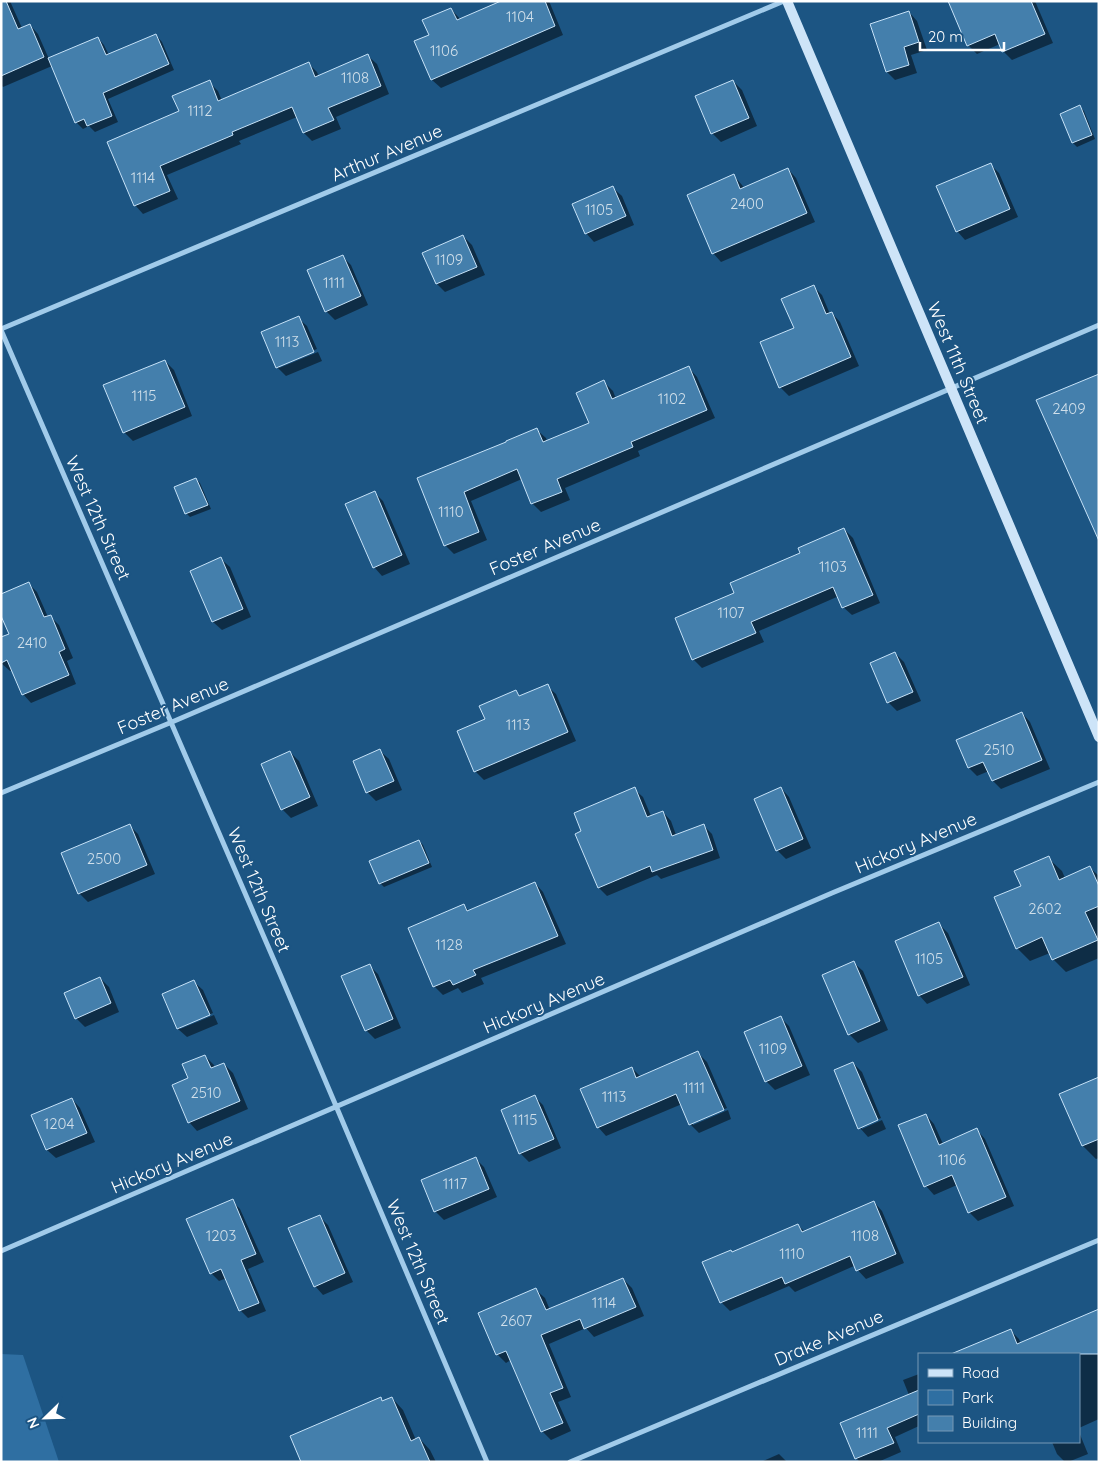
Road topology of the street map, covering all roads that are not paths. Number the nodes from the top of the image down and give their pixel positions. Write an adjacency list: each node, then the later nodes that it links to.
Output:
1 (785, 1): 3 (street, Arthur Avenue); 4 (main road, West 11th Street)
2 (1099, 326): 4 (street, Foster Avenue)
3 (1, 330): 5 (street, West 12th Street)
4 (951, 388): 5 (street, Foster Avenue); 6 (main road, West 11th Street)
5 (172, 722): 8 (street, Foster Avenue); 9 (street, West 12th Street)
6 (1099, 737)
7 (1099, 782): 9 (street, Hickory Avenue)
8 (1, 793)
9 (338, 1107): 11 (street, Hickory Avenue); 12 (street, West 12th Street)
10 (1099, 1240): 13 (street, Drake Avenue)
11 (1, 1251)
12 (487, 1462)
13 (570, 1462)

